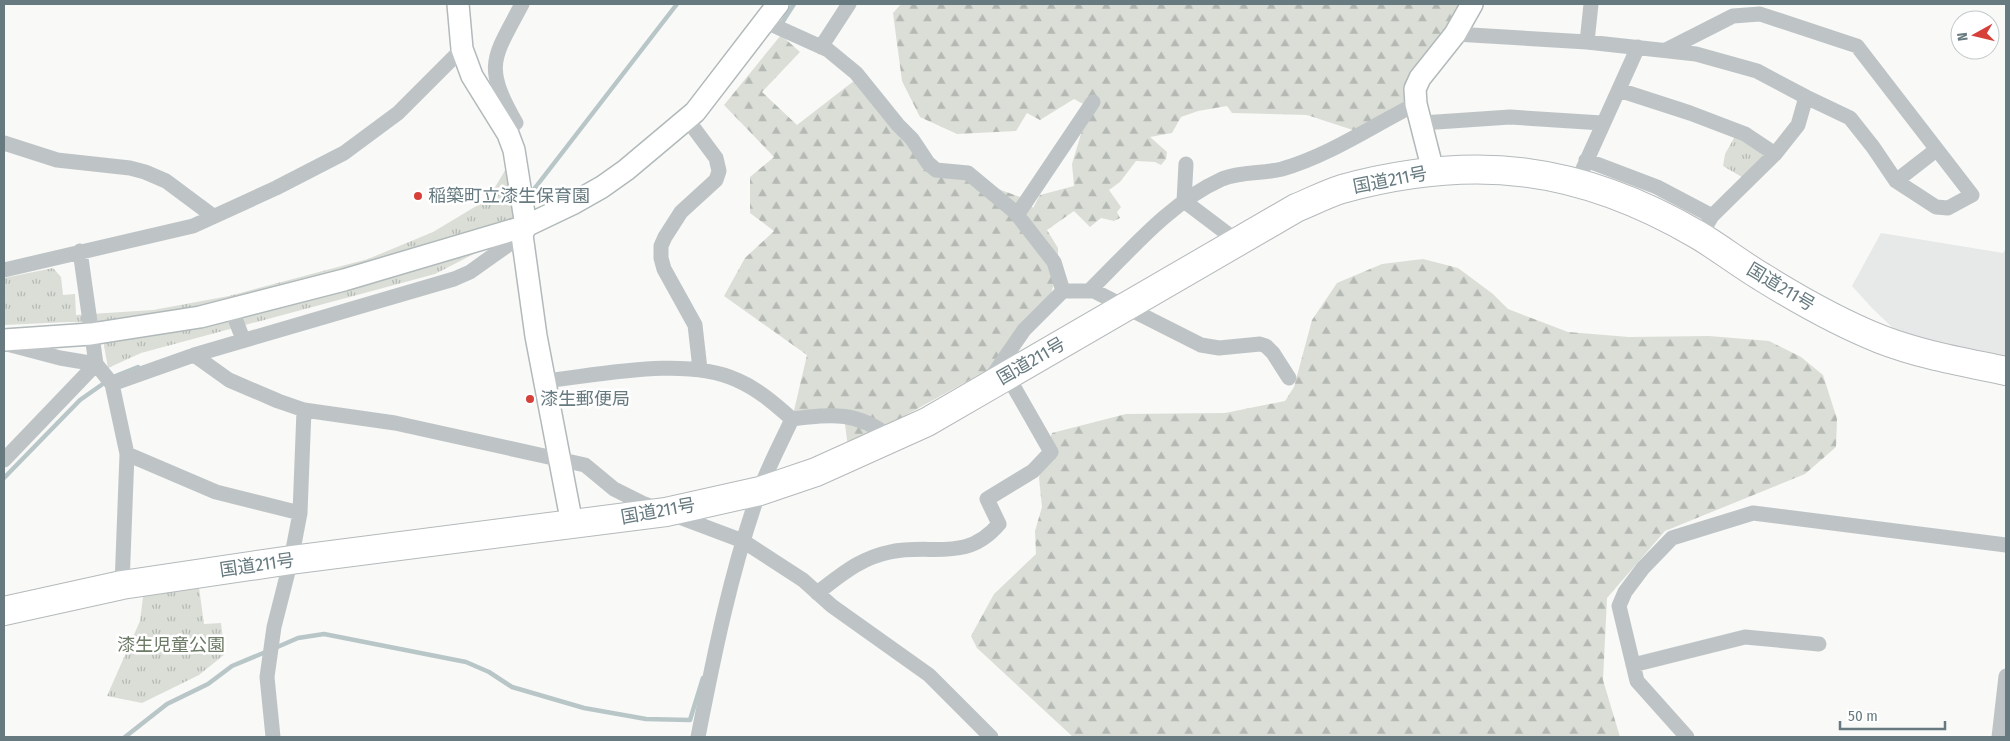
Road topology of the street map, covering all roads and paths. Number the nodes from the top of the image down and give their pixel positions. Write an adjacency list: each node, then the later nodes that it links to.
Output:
1 (458, 4): 12 (street)
2 (522, 4): 20 (street)
3 (778, 4): 7 (street)
4 (849, 4): 11 (street)
5 (1472, 4): 8 (street)
6 (1591, 4): 9 (street)
7 (766, 22): 11 (street); 18 (street)
8 (1455, 34): 9 (street); 17 (street)
9 (1587, 42): 10 (street)
10 (1638, 47): 13 (street); 14 (street)
11 (822, 48): 29 (street)
12 (462, 49): 20 (street); 30 (street)
13 (1666, 50): 15 (street); 22 (street)
14 (1619, 90): 19 (street); 23 (street)
15 (1806, 97): 23 (street); 27 (street)
16 (1093, 102): 29 (street)
17 (1419, 114): 19 (street); 25 (street); 28 (street)
18 (686, 119): 32 (street); 43 (street)
19 (1602, 122): 26 (street)
20 (505, 130): 32 (street)
21 (4, 143): 30 (street)
22 (1936, 150): 27 (street); 27 (street)
23 (1775, 154): 31 (street)
24 (1186, 164): 28 (street)
25 (1433, 171): 26 (highway, 国道211号); 33 (highway, 国道211号)
26 (1582, 171): 31 (highway, 国道211号)
27 (1896, 181)
28 (1184, 201): 33 (street); 37 (street)
29 (1017, 215): 36 (street)
30 (213, 216): 34 (street)
31 (1706, 226): 44 (highway, 国道211号)
32 (524, 231): 39 (street); 41 (street); 46 (street)
33 (1237, 241): 38 (highway, 国道211号)
34 (80, 251): 35 (street); 39 (street)
35 (4, 270)
36 (1062, 291): 37 (street); 47 (street)
37 (1089, 291): 38 (street)
38 (1126, 305): 45 (street); 47 (highway, 国道211号)
39 (91, 334): 40 (street); 42 (street)
40 (4, 342): 42 (street)
41 (194, 355): 48 (street); 49 (street)
42 (96, 364): 48 (street); 54 (street)
43 (700, 369): 46 (street); 50 (street)
44 (2006, 371)
45 (1289, 378)
46 (544, 381): 53 (street)
47 (996, 381): 51 (highway, 国道211号); 63 (street)
48 (112, 384): 52 (street)
49 (304, 410): 53 (street); 57 (street)
50 (792, 419): 51 (street); 55 (street)
51 (891, 438): 55 (highway, 国道211号)
52 (127, 454): 57 (street); 62 (street)
53 (559, 458): 56 (street); 58 (street)
54 (4, 460)
55 (760, 491): 56 (highway, 国道211号); 59 (street)
56 (666, 512): 58 (highway, 国道211号); 59 (street)
57 (300, 513): 61 (street)
58 (572, 524): 61 (highway, 国道211号)
59 (743, 541): 63 (street); 69 (street)
60 (2006, 544): 66 (street)
61 (291, 560): 62 (highway, 国道211号); 68 (street)
62 (122, 585): 64 (highway, 国道211号)
63 (818, 593): 70 (street)
64 (4, 611)
65 (1819, 644): 66 (street)
66 (1633, 665): 71 (street)
67 (2006, 676): 72 (street)
68 (273, 737)
69 (698, 737)
70 (991, 737)
71 (1687, 737)
72 (1999, 737)

